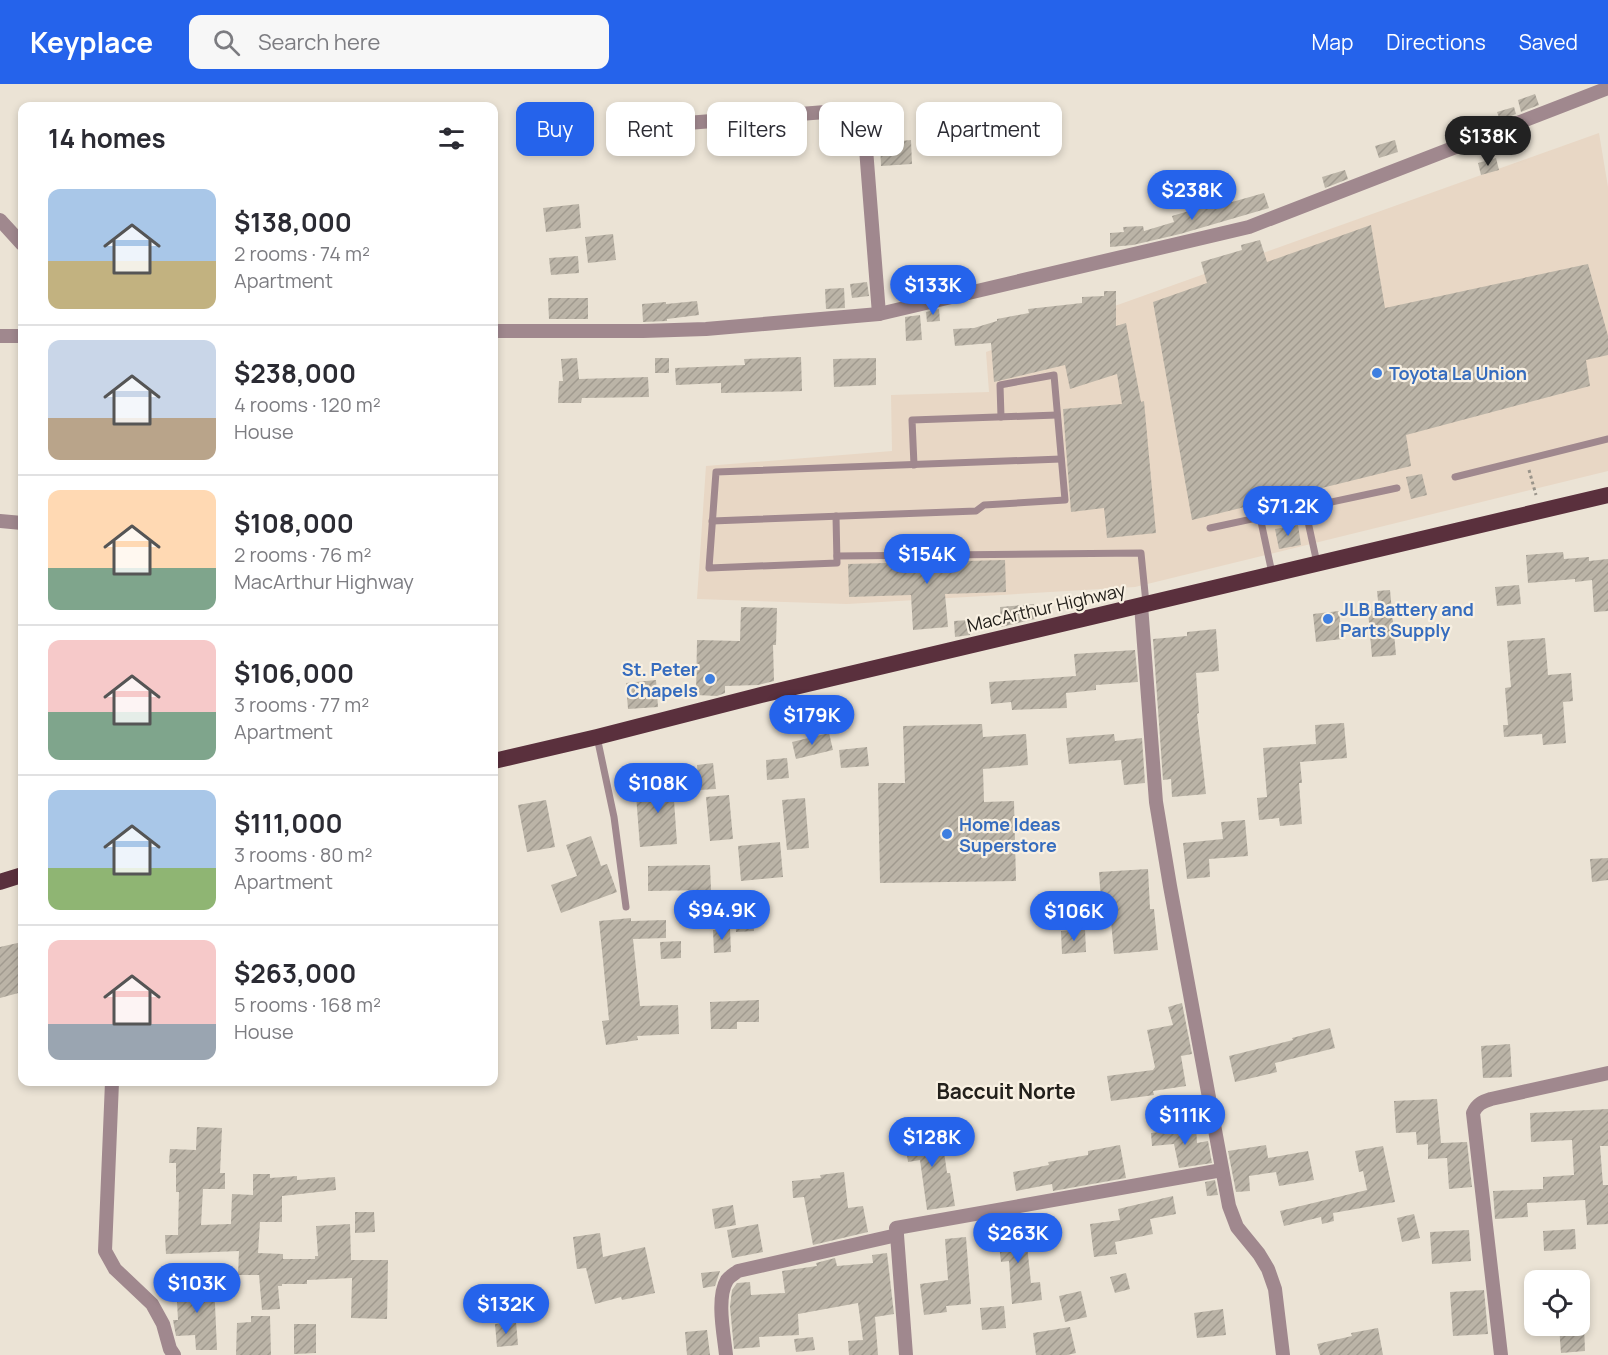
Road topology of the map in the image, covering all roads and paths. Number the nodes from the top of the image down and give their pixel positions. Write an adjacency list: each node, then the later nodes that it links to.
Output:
1 (1608, 88): 5 (street)
2 (695, 122): 5 (street)
3 (0, 220): 4 (street)
4 (18, 240)
5 (879, 314): 6 (street)
6 (498, 331)
7 (0, 336): 8 (street)
8 (18, 336)
9 (1057, 415): 10 (lane); 10 (lane); 12 (lane)
10 (1001, 417): 13 (lane)
11 (1608, 439): 14 (lane)
12 (1061, 459): 13 (lane); 18 (lane)
13 (914, 465): 21 (lane)
14 (1455, 477)
15 (1397, 488): 17 (lane)
16 (1608, 495): 25 (highway, MacArthur Highway)
17 (1305, 508): 19 (lane); 25 (lane)
18 (836, 516): 21 (lane); 24 (lane)
19 (1260, 517): 23 (lane); 26 (lane)
20 (0, 521): 22 (street)
21 (712, 521): 24 (lane)
22 (18, 523)
23 (1210, 528)
24 (837, 556): 27 (lane)
25 (1317, 563): 26 (highway, MacArthur Highway)
26 (1273, 575): 27 (highway, MacArthur Highway)
27 (1143, 604): 28 (highway, MacArthur Highway); 35 (street)
28 (597, 737): 29 (highway, MacArthur Highway); 32 (lane)
29 (498, 760)
30 (18, 876): 31 (highway)
31 (0, 882)
32 (626, 907)
33 (1608, 1073): 41 (street)
34 (112, 1086): 37 (street)
35 (1222, 1170): 36 (street); 40 (street)
36 (897, 1235): 38 (street); 39 (street)
37 (174, 1355)
38 (726, 1355)
39 (906, 1355)
40 (1283, 1355)
41 (1501, 1355)

